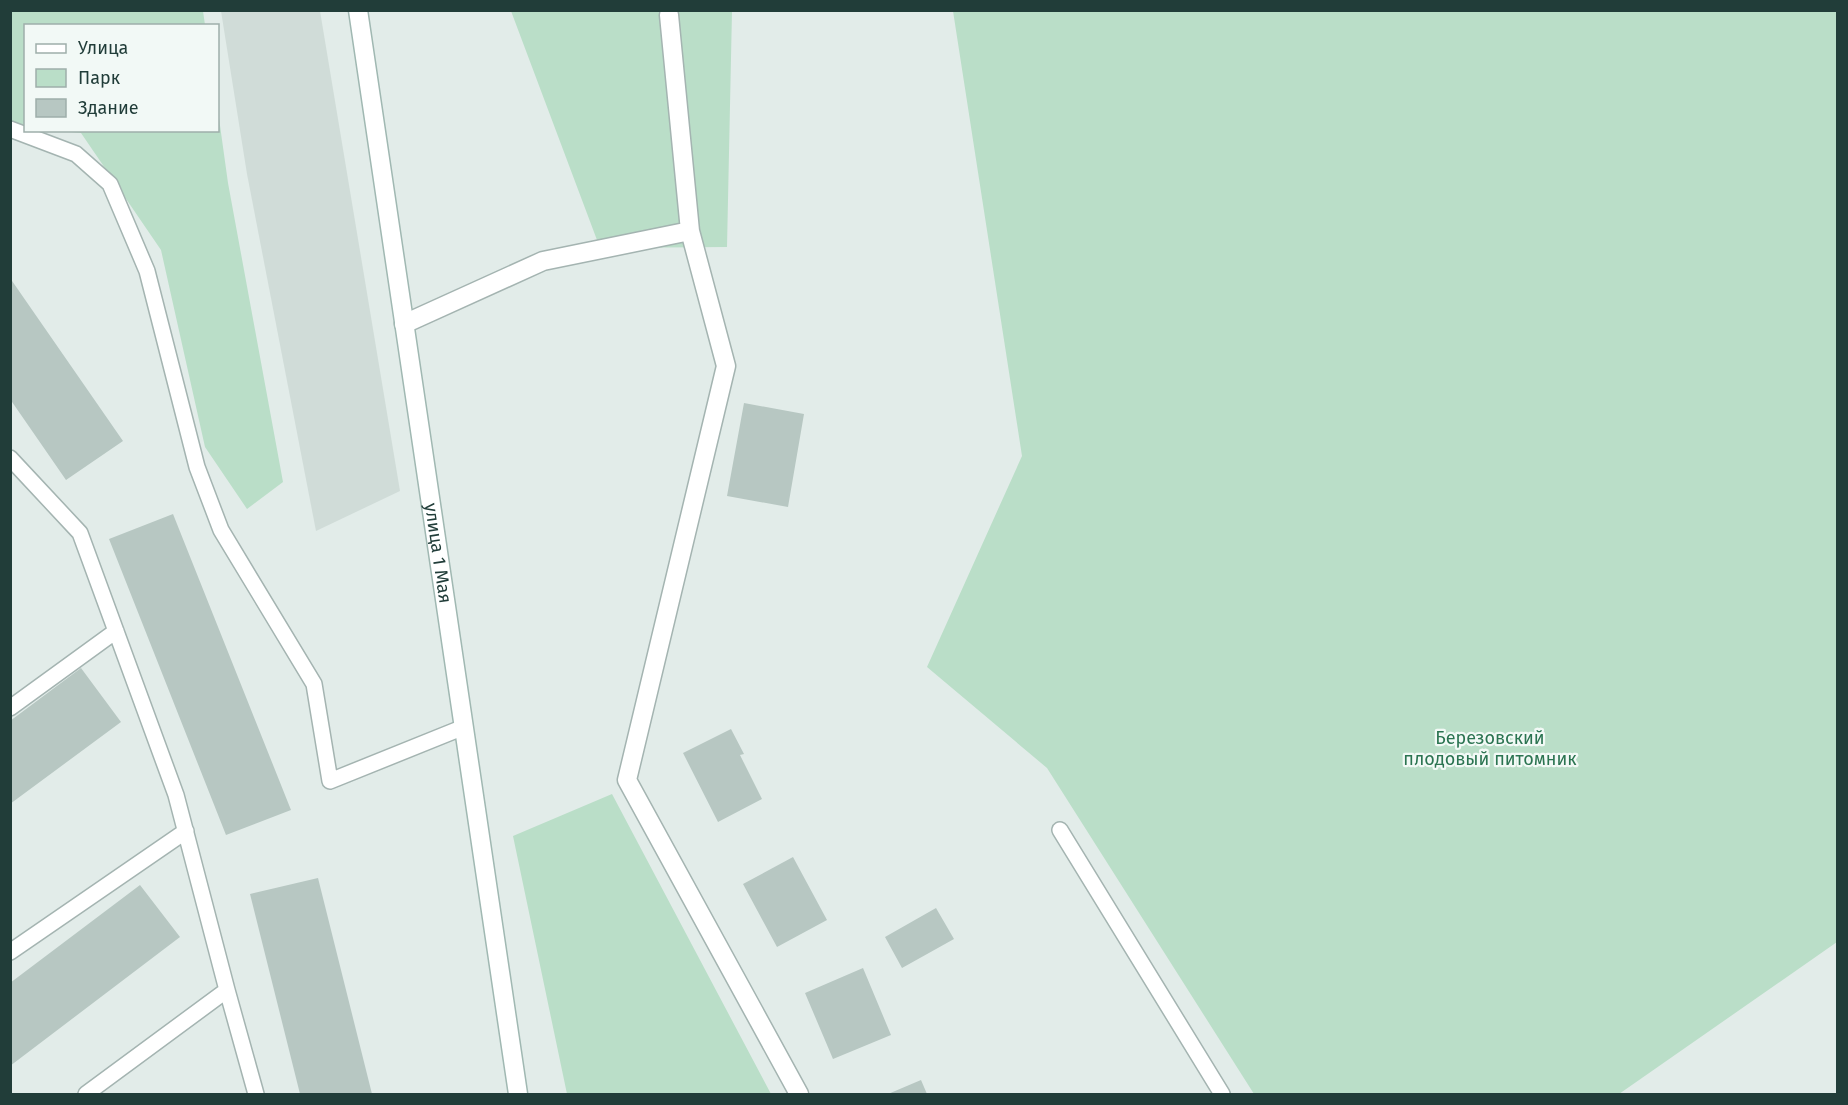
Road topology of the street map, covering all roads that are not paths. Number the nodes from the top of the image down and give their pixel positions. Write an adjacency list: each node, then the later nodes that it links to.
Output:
1 (358, 10): 5 (street, улица 1 Мая)
2 (669, 15): 4 (street)
3 (10, 129): 9 (lane)
4 (690, 231): 5 (street); 17 (street)
5 (404, 324): 9 (street, улица 1 Мая)
6 (10, 458): 7 (lane)
7 (116, 631): 8 (lane); 11 (lane)
8 (10, 708)
9 (464, 727): 16 (street, улица 1 Мая)
10 (1060, 830): 18 (lane)
11 (186, 831): 12 (lane); 13 (lane)
12 (10, 952)
13 (227, 990): 14 (lane); 15 (lane)
14 (86, 1095)
15 (256, 1095)
16 (518, 1095)
17 (799, 1095)
18 (1222, 1095)

